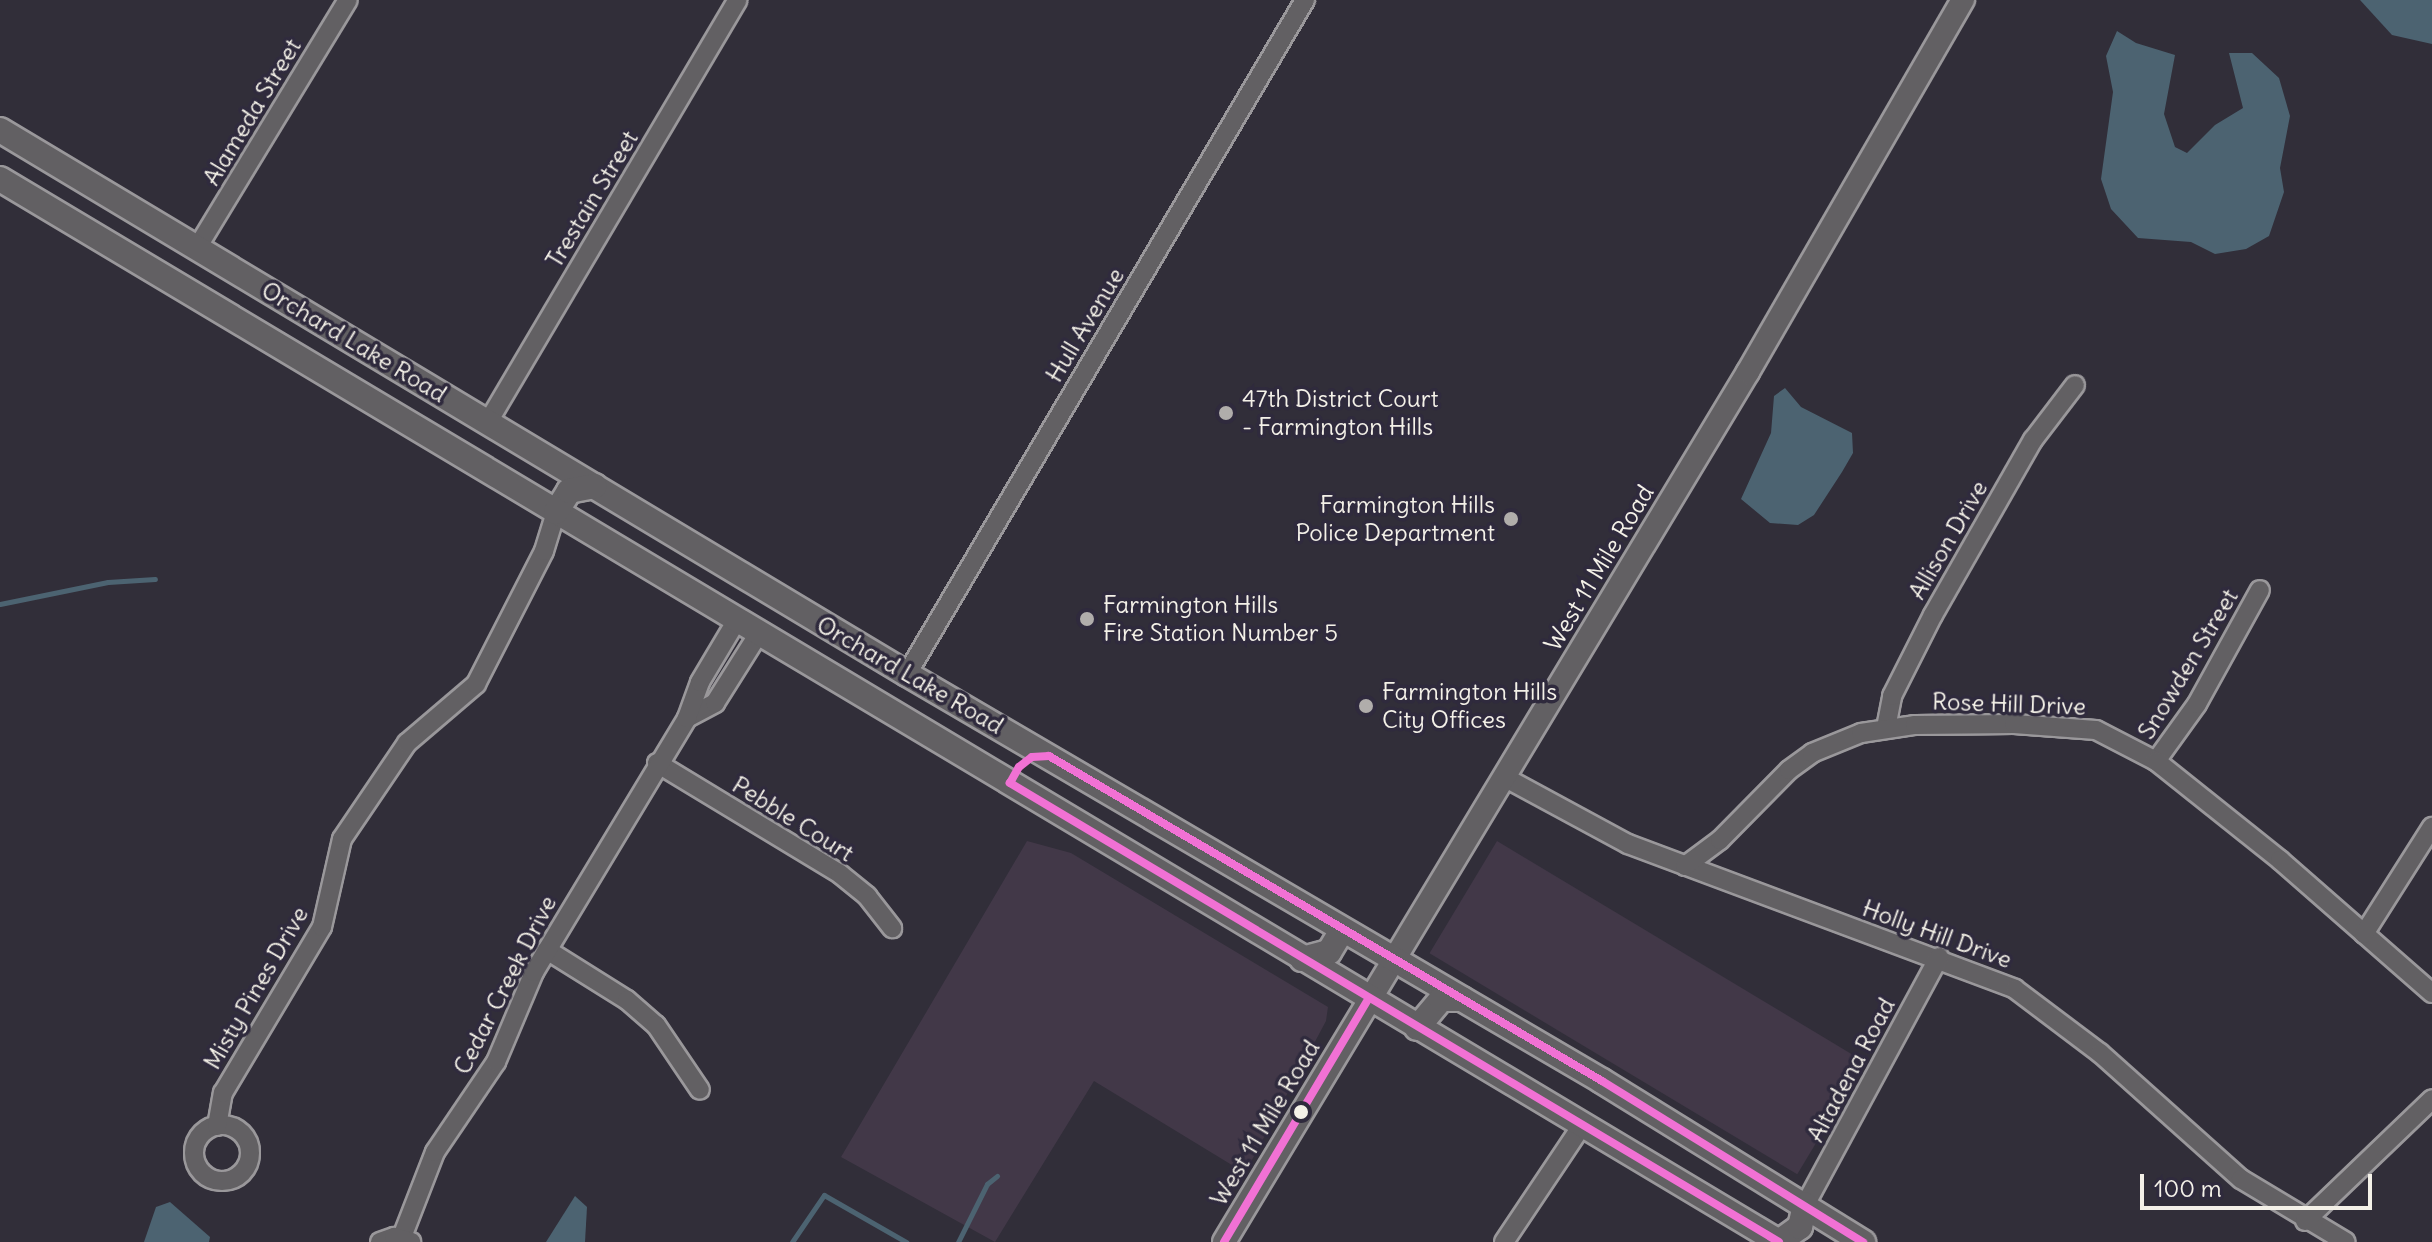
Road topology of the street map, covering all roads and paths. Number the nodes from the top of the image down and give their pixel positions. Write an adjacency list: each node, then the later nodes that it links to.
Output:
1 (348, 0): 9 (street, Alameda Street)
2 (738, 0): 13 (street, Trestain Street)
3 (1305, 0): 19 (street, Hull Avenue)
4 (1963, 0): 27 (street, West 11 Mile Road)
5 (0, 130): 6 (main road, Orchard Lake Road)
6 (75, 174): 8 (main road); 9 (main road, Orchard Lake Road)
7 (0, 179): 8 (main road, Orchard Lake Road)
8 (29, 197): 10 (main road, Orchard Lake Road)
9 (197, 248): 11 (main road, Orchard Lake Road)
10 (213, 307): 11 (main road); 15 (main road, Orchard Lake Road)
11 (402, 371): 13 (main road, Orchard Lake Road)
12 (2075, 385): 22 (street, Allison Drive)
13 (488, 422): 14 (main road, Orchard Lake Road)
14 (595, 486): 15 (main road); 19 (main road, Orchard Lake Road)
15 (556, 512): 17 (main road, Orchard Lake Road); 45 (street, Misty Pines Drive)
16 (2260, 590): 24 (street, Snowden Street)
17 (730, 616): 18 (main road, Orchard Lake Road); 19 (main road); 20 (street, Cedar Creek Drive)
18 (759, 633): 20 (street, Cedar Creek Drive); 25 (main road, Orchard Lake Road)
19 (907, 674): 21 (main road, Orchard Lake Road)
20 (687, 718): 26 (street, Cedar Creek Drive)
21 (996, 725): 23 (main road, Orchard Lake Road); 25 (main road)
22 (1886, 728): 24 (street, Rose Hill Drive); 30 (street, Rose Hill Drive)
23 (1049, 756): 28 (main road); 32 (main road, Orchard Lake Road)
24 (2156, 761): 33 (street, Rose Hill Drive)
25 (974, 762): 28 (main road, Orchard Lake Road)
26 (657, 763): 31 (street, Pebble Court); 34 (street, Cedar Creek Drive)
27 (1504, 777): 30 (street, Holly Hill Drive); 37 (street, West 11 Mile Road)
28 (1010, 783): 36 (main road, Orchard Lake Road)
29 (2432, 827): 33 (street)
30 (1685, 866): 35 (street, Holly Hill Drive)
31 (892, 928)
32 (1342, 930): 36 (main road); 37 (main road, Orchard Lake Road)
33 (2364, 934): 38 (street, Rose Hill Drive)
34 (547, 950): 42 (street); 48 (street, Cedar Creek Drive)
35 (1939, 957): 46 (street, Altadena Road); 47 (street, Holly Hill Drive)
36 (1302, 959): 39 (main road, Orchard Lake Road)
37 (1395, 959): 39 (street, West 11 Mile Road); 40 (main road, Orchard Lake Road)
38 (2432, 993)
39 (1368, 999): 41 (main road, Orchard Lake Road); 50 (street, West 11 Mile Road)
40 (1462, 999): 41 (main road); 46 (main road, Orchard Lake Road)
41 (1417, 1028): 44 (main road, Orchard Lake Road)
42 (700, 1090)
43 (2432, 1099): 47 (street)
44 (1583, 1124): 51 (street); 52 (main road, Orchard Lake Road)
45 (217, 1126)
46 (1805, 1205): 52 (main road); 53 (main road, Orchard Lake Road)
47 (2305, 1221): 54 (street, Holly Hill Drive)
48 (407, 1240): 49 (street, Cedar Creek Drive)
49 (380, 1242)
50 (1224, 1242)
51 (1504, 1242)
52 (1779, 1242)
53 (1863, 1242)
54 (2346, 1242)

